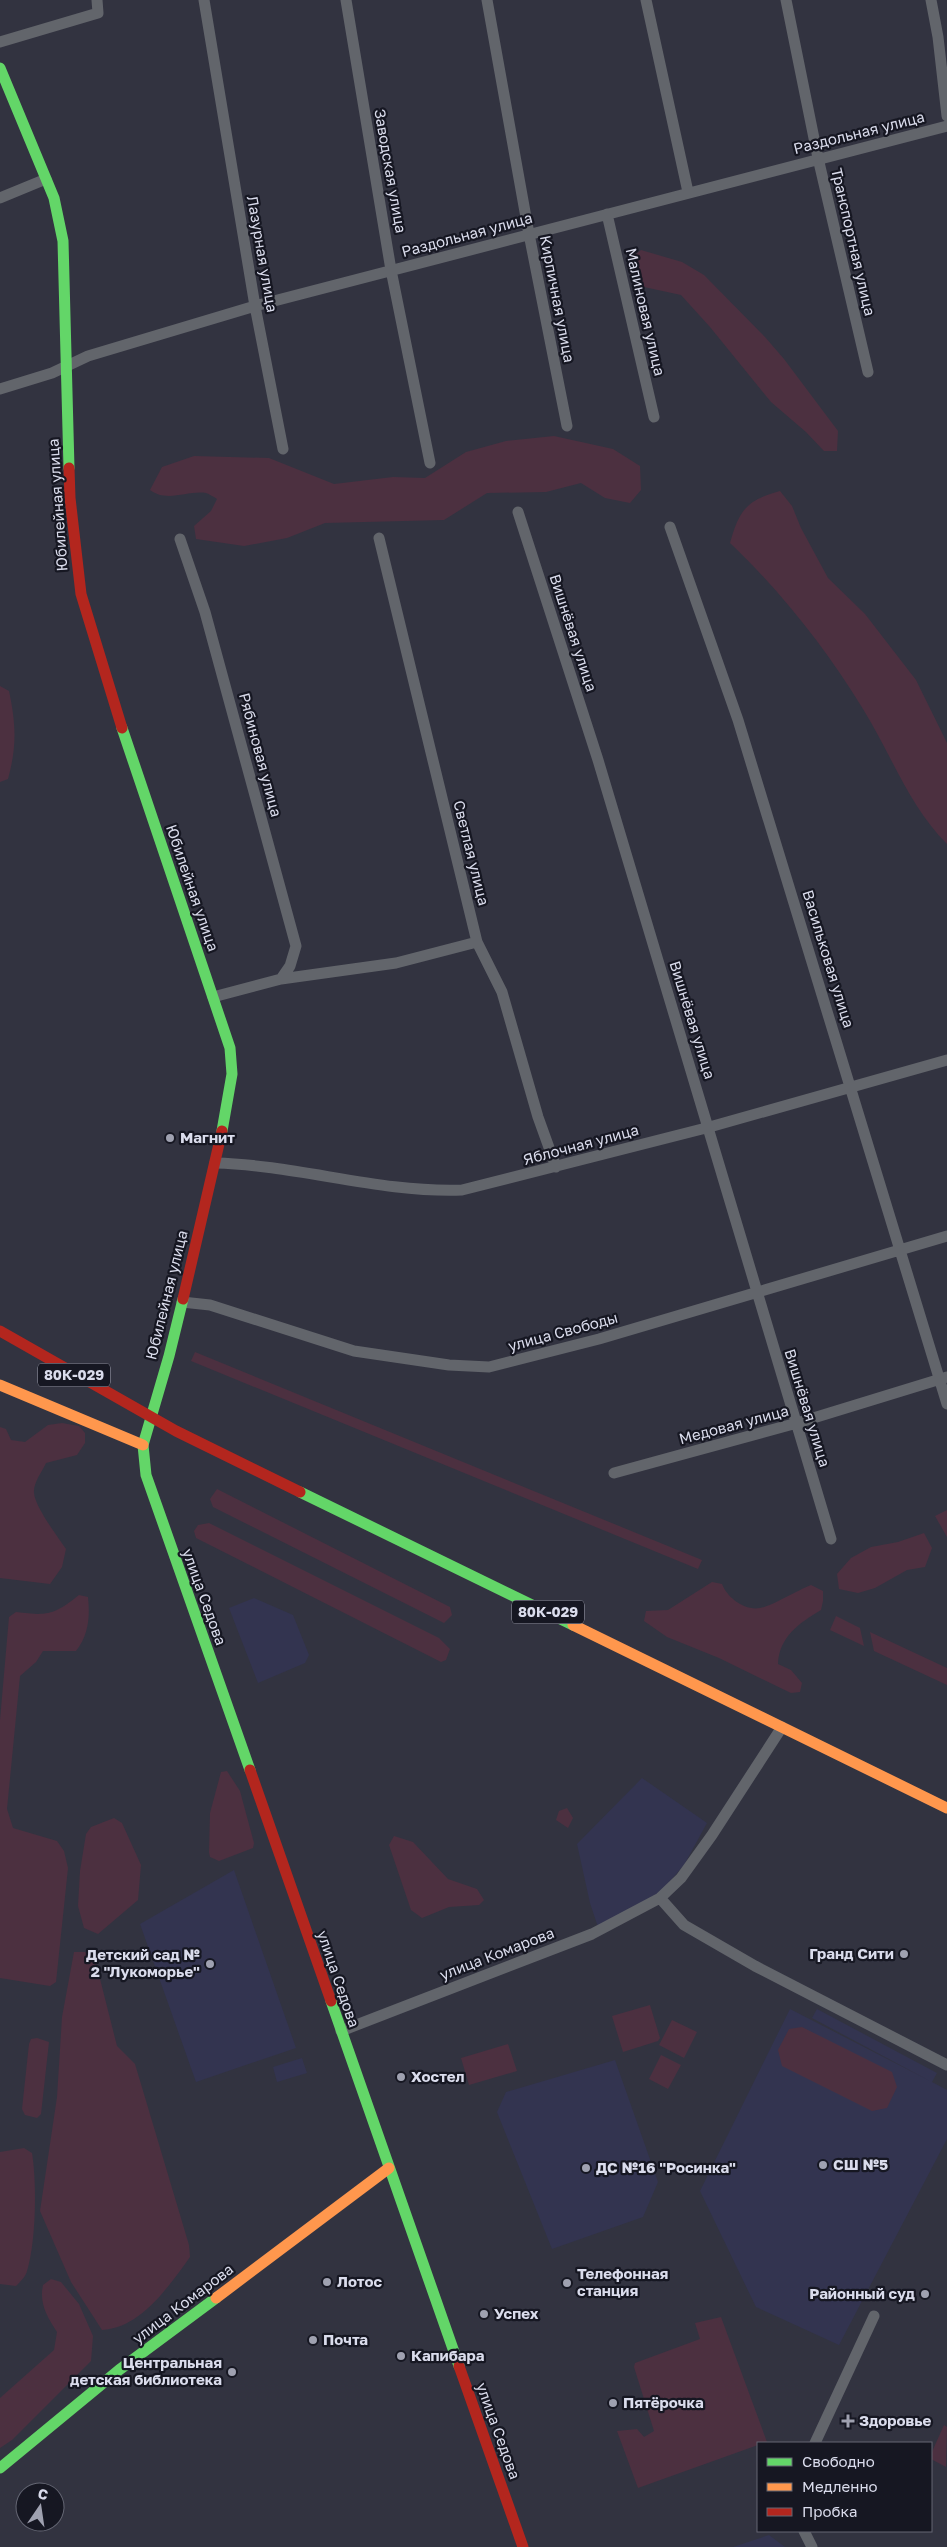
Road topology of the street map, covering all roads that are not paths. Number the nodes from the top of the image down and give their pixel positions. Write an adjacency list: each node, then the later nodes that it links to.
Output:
1 (96, 0): 8 (street)
2 (204, 0): 19 (street, Лазурная улица)
3 (346, 0): 18 (street, Заводская улица)
4 (488, 0): 17 (street, Кирпичная улица)
5 (646, 0): 14 (street)
6 (786, 0): 12 (street, Транспортная улица)
7 (931, 0): 10 (street)
8 (0, 42)
9 (0, 68): 13 (main road, Юбилейная улица)
10 (947, 116)
11 (947, 126): 12 (street, Раздольная улица)
12 (818, 158): 14 (street, Раздольная улица); 21 (street, Транспортная улица)
13 (46, 179): 15 (street); 20 (main road, Юбилейная улица)
14 (688, 192): 16 (street, Раздольная улица)
15 (0, 198)
16 (606, 214): 17 (street, Раздольная улица); 23 (street, Малиновая улица)
17 (529, 234): 18 (street, Раздольная улица); 24 (street, Кирпичная улица)
18 (391, 270): 19 (street, Раздольная улица); 26 (street, Заводская улица)
19 (255, 306): 20 (street, Раздольная улица); 25 (street, Лазурная улица)
20 (67, 366): 22 (street, Раздольная улица); 33 (main road, Юбилейная улица)
21 (868, 372)
22 (0, 389)
23 (654, 417)
24 (567, 426)
25 (283, 449)
26 (430, 463)
27 (518, 512): 36 (street, Вишнёвая улица)
28 (670, 527): 35 (street, Васильковая улица)
29 (379, 538): 31 (street, Светлая улица)
30 (180, 539): 32 (street, Рябиновая улица)
31 (477, 942): 32 (street); 38 (street, Светлая улица)
32 (281, 979): 33 (street)
33 (213, 997): 37 (main road, Юбилейная улица)
34 (947, 1060): 35 (street, Яблочная улица)
35 (851, 1087): 36 (street, Яблочная улица); 40 (street, Васильковая улица)
36 (706, 1128): 38 (street, Яблочная улица); 41 (street, Вишнёвая улица)
37 (215, 1163): 38 (street, Яблочная улица); 42 (main road, Юбилейная улица)
38 (556, 1168)
39 (947, 1236): 40 (street, улица Свободы)
40 (899, 1250): 41 (street, улица Свободы); 44 (street, Васильковая улица)
41 (756, 1292): 42 (street, улица Свободы); 48 (street, Вишнёвая улица)
42 (182, 1302): 47 (main road, Юбилейная улица)
43 (0, 1331): 47 (main road, 80К-029)
44 (943, 1379): 46 (street, Васильковая улица); 48 (street, Медовая улица)
45 (0, 1385): 49 (main road)
46 (947, 1404)
47 (150, 1417): 49 (main road, улица Седова); 52 (main road, 80К-029)
48 (797, 1423): 50 (street, Медовая улица); 51 (street, Вишнёвая улица)
49 (143, 1445): 55 (main road, улица Седова)
50 (614, 1473)
51 (831, 1539)
52 (782, 1727): 53 (main road, 80К-029); 54 (street, улица Комарова)
53 (947, 1808)
54 (660, 1898): 55 (street, улица Комарова); 56 (street)
55 (341, 2031): 57 (main road, улица Седова)
56 (947, 2066)
57 (389, 2168): 60 (main road, улица Комарова); 62 (main road, улица Седова)
58 (874, 2316): 59 (street)
59 (815, 2442)
60 (0, 2468)
61 (804, 2532): 63 (street)
62 (523, 2547)
63 (812, 2547)

